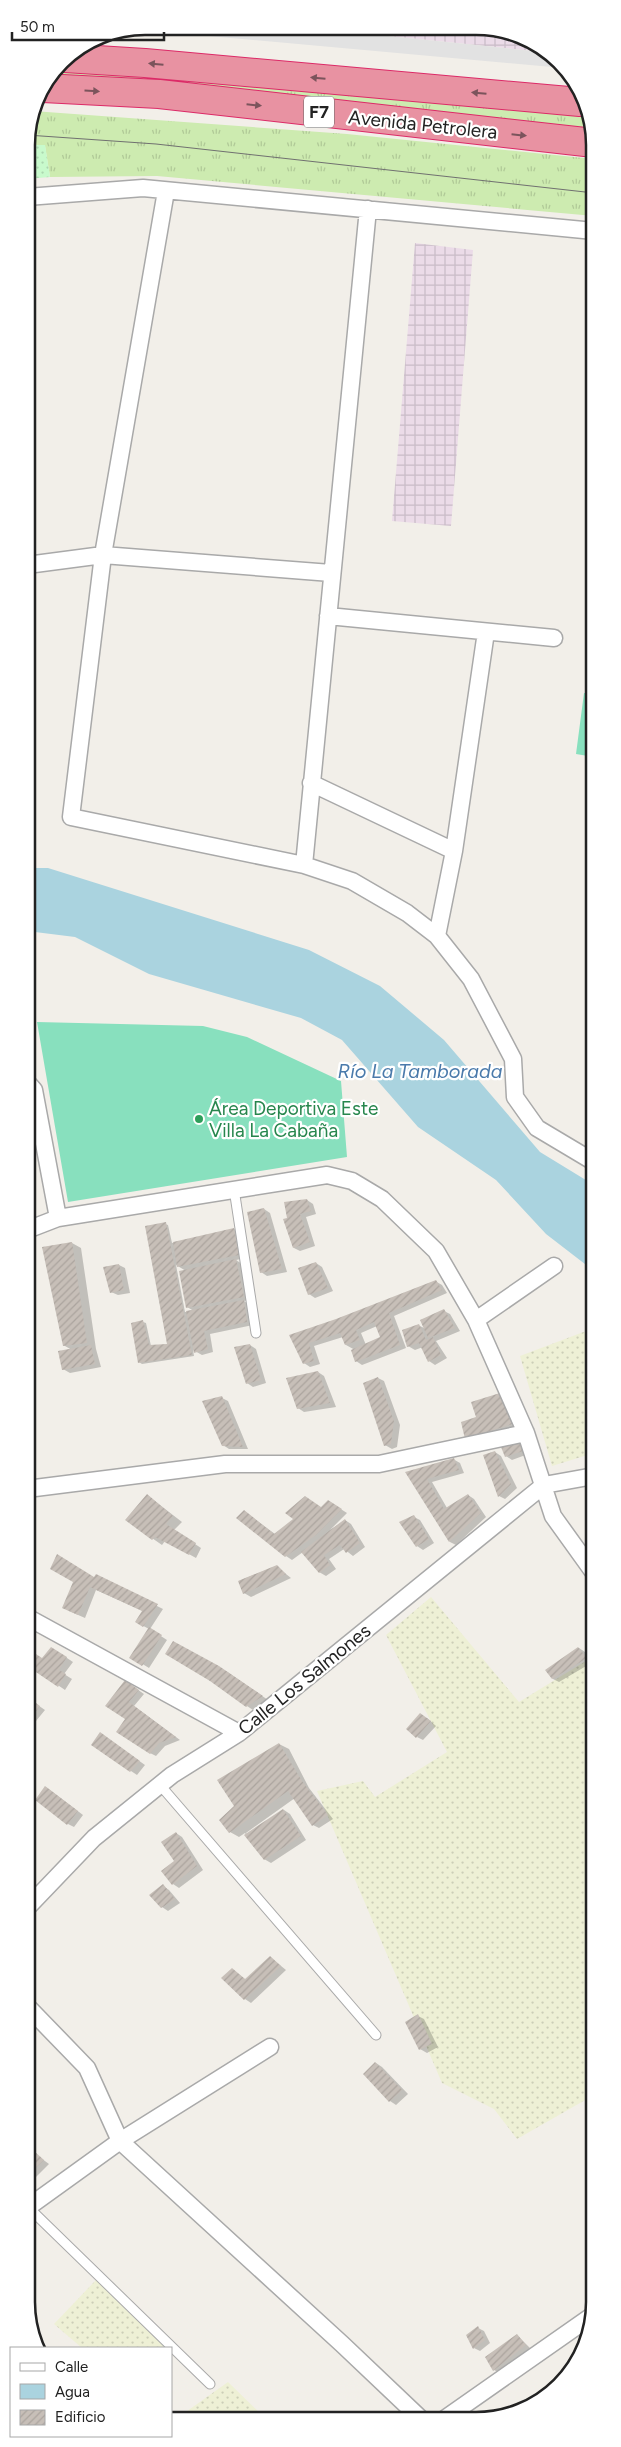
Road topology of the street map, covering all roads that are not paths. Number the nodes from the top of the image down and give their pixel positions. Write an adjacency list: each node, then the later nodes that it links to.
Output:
1 (77, 59): 3 (highway, Avenida Petrolera / F7, one-way to 1)
2 (51, 88): 4 (highway, Avenida Petrolera / F7, one-way to 4)
3 (577, 102)
4 (586, 142)
5 (166, 191): 6 (street); 7 (street); 9 (street)
6 (35, 196)
7 (368, 208): 8 (street); 11 (street)
8 (586, 230)
9 (103, 555): 10 (street); 11 (street); 17 (street)
10 (35, 563)
11 (331, 573): 12 (street)
12 (328, 616): 13 (street); 15 (street)
13 (486, 632): 14 (street); 16 (street)
14 (554, 638)
15 (311, 784): 16 (street); 17 (street)
16 (454, 851): 18 (street)
17 (304, 866): 18 (street)
18 (437, 936): 20 (street)
19 (35, 1095): 22 (street)
20 (586, 1157)
21 (234, 1189): 22 (street); 25 (street); 26 (lane)
22 (58, 1218): 23 (street)
23 (35, 1227)
24 (554, 1266): 25 (street)
25 (476, 1320): 27 (street)
26 (256, 1334)
27 (526, 1433): 29 (street); 30 (street)
28 (586, 1477): 29 (street, Calle Los Salmones)
29 (544, 1485): 31 (street); 33 (street, Calle Los Salmones)
30 (35, 1488)
31 (586, 1562)
32 (35, 1622): 33 (street)
33 (239, 1733): 34 (street, Calle Los Salmones)
34 (160, 1785): 35 (street, Calle Los Salmones); 37 (lane)
35 (35, 1900)
36 (35, 2014): 39 (street)
37 (376, 2035)
38 (270, 2047): 39 (street)
39 (120, 2141): 40 (street); 46 (street)
40 (35, 2202)
41 (35, 2214): 43 (lane)
42 (584, 2321): 47 (street)
43 (172, 2347)
44 (172, 2347): 45 (lane)
45 (210, 2384)
46 (412, 2412)
47 (454, 2412)

